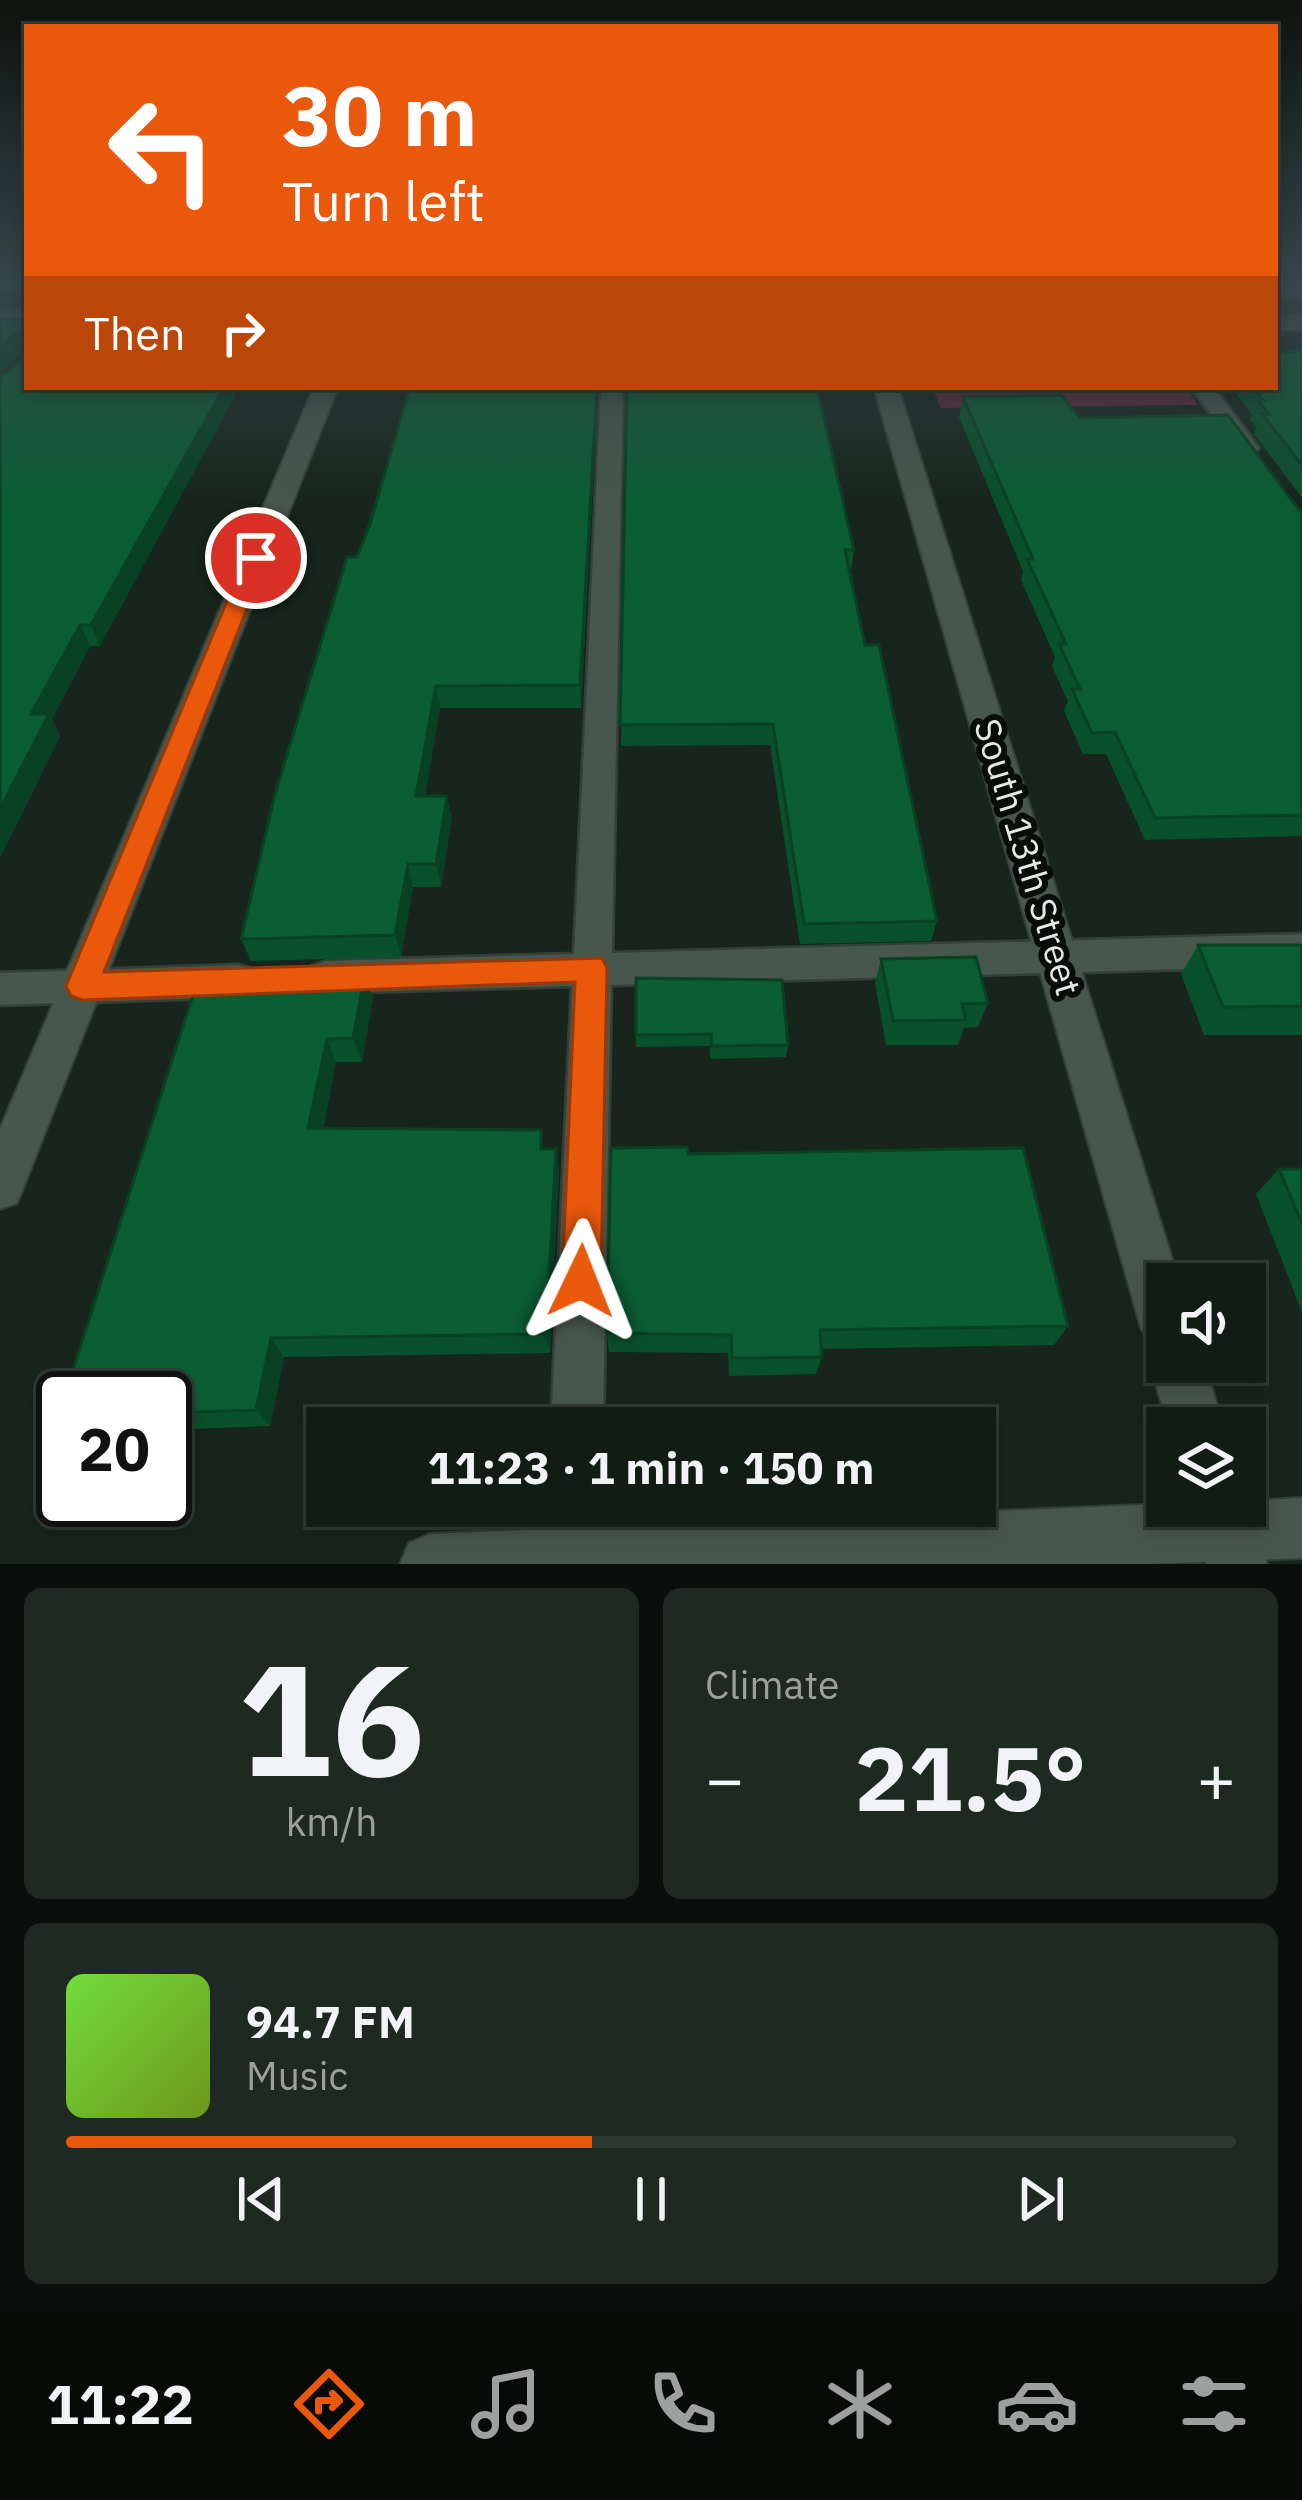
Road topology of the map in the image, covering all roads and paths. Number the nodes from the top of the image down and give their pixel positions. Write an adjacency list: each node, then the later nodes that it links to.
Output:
1 (325, 390): 9 (street)
2 (612, 390): 8 (lane)
3 (887, 390): 7 (street, South 13th Street)
4 (1204, 390): 5 (lane)
5 (1264, 472)
6 (1302, 950): 7 (lane)
7 (1058, 954): 8 (lane); 12 (street, South 13th Street)
8 (591, 968): 9 (lane); 13 (lane)
9 (82, 986): 10 (lane); 11 (street)
10 (0, 989)
11 (0, 1186)
12 (1148, 1263)
13 (578, 1407)
14 (1302, 1528): 16 (street)
15 (575, 1532): 16 (street); 17 (street)
16 (1228, 1534)
17 (430, 1564)

